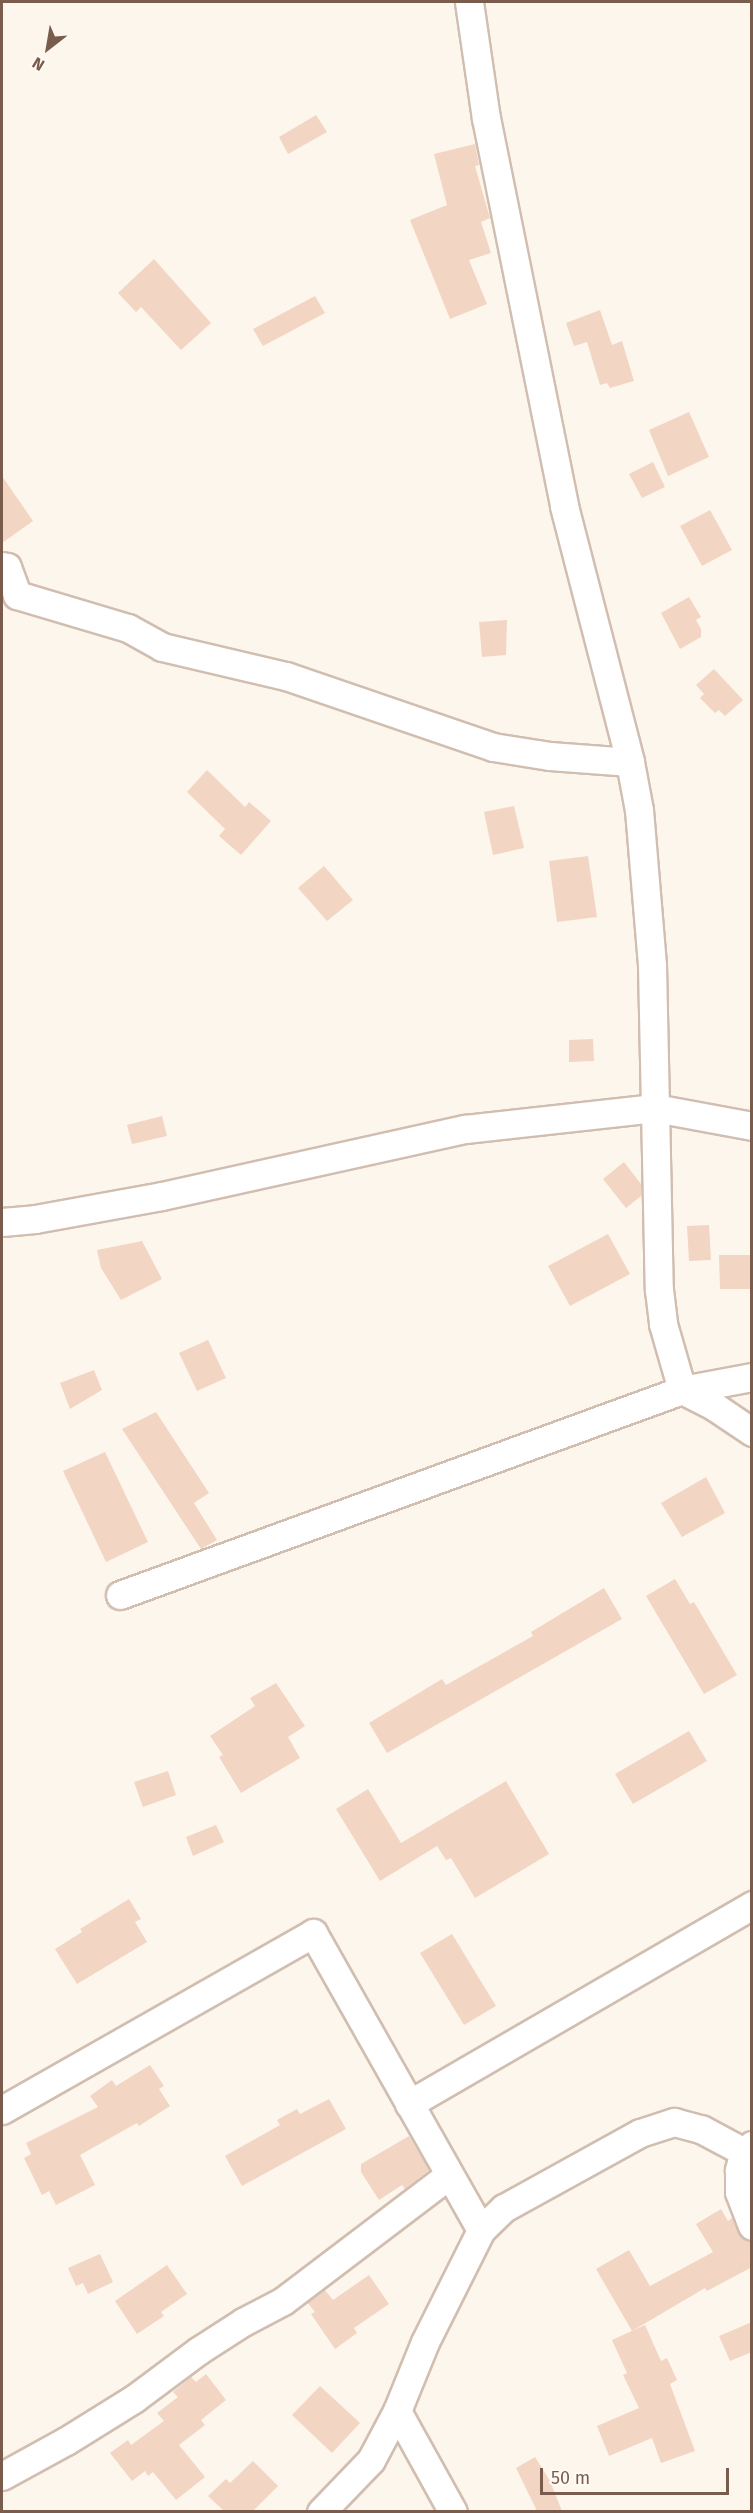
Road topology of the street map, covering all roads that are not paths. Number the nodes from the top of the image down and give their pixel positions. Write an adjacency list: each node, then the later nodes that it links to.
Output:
1 (469, 2): 3 (street)
2 (2, 566): 3 (street)
3 (630, 762): 4 (street)
4 (655, 1108): 5 (street); 6 (street); 8 (street)
5 (752, 1126)
6 (2, 1222)
7 (752, 1377): 8 (street)
8 (682, 1390): 9 (street); 10 (street)
9 (752, 1432)
10 (120, 1595)
11 (752, 1905): 12 (street)
12 (409, 2103): 13 (street); 15 (street)
13 (2, 2110)
14 (748, 2149): 16 (street); 17 (street)
15 (449, 2175): 17 (street); 19 (street)
16 (752, 2226)
17 (481, 2230): 18 (street)
18 (397, 2411): 20 (street); 21 (street)
19 (2, 2476)
20 (321, 2511)
21 (453, 2511)

